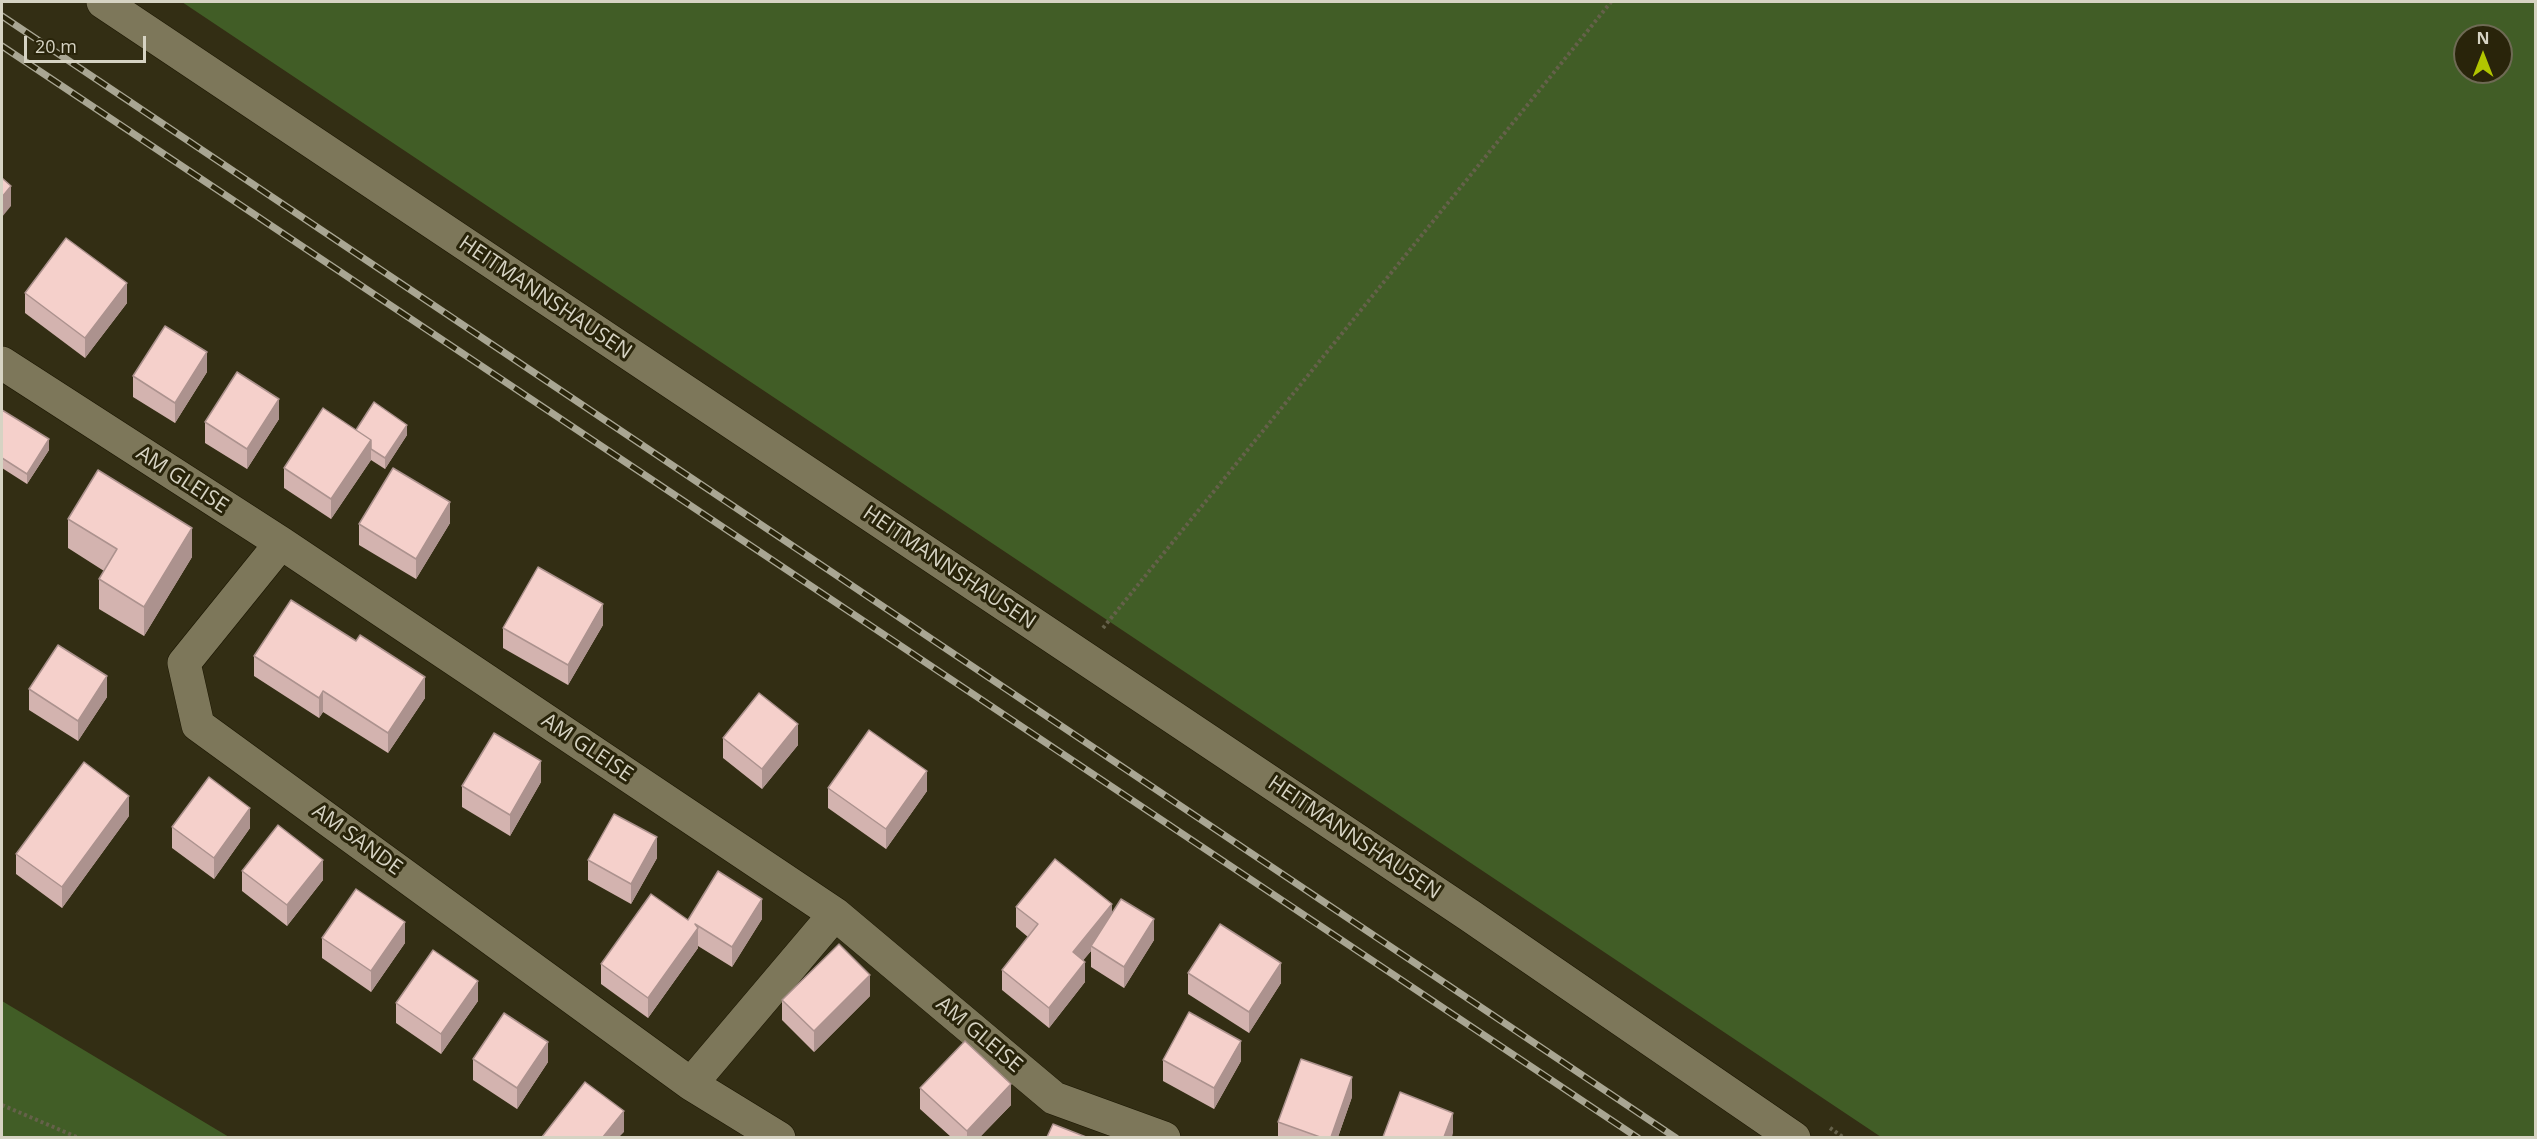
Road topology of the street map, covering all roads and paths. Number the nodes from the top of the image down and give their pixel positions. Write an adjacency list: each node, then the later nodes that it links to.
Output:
1 (103, 2): 5 (street, HEITMANNSHAUSEN)
2 (1611, 2): 5 (path)
3 (2, 363): 4 (street, AM GLEISE)
4 (281, 543): 6 (street, AM GLEISE); 7 (street, AM SANDE)
5 (1081, 656): 12 (street, HEITMANNSHAUSEN)
6 (835, 914): 7 (street); 11 (street, AM GLEISE)
7 (691, 1084): 10 (street, AM SANDE)
8 (2, 1105): 9 (path)
9 (79, 1137)
10 (779, 1137)
11 (1164, 1137)
12 (1794, 1137)

